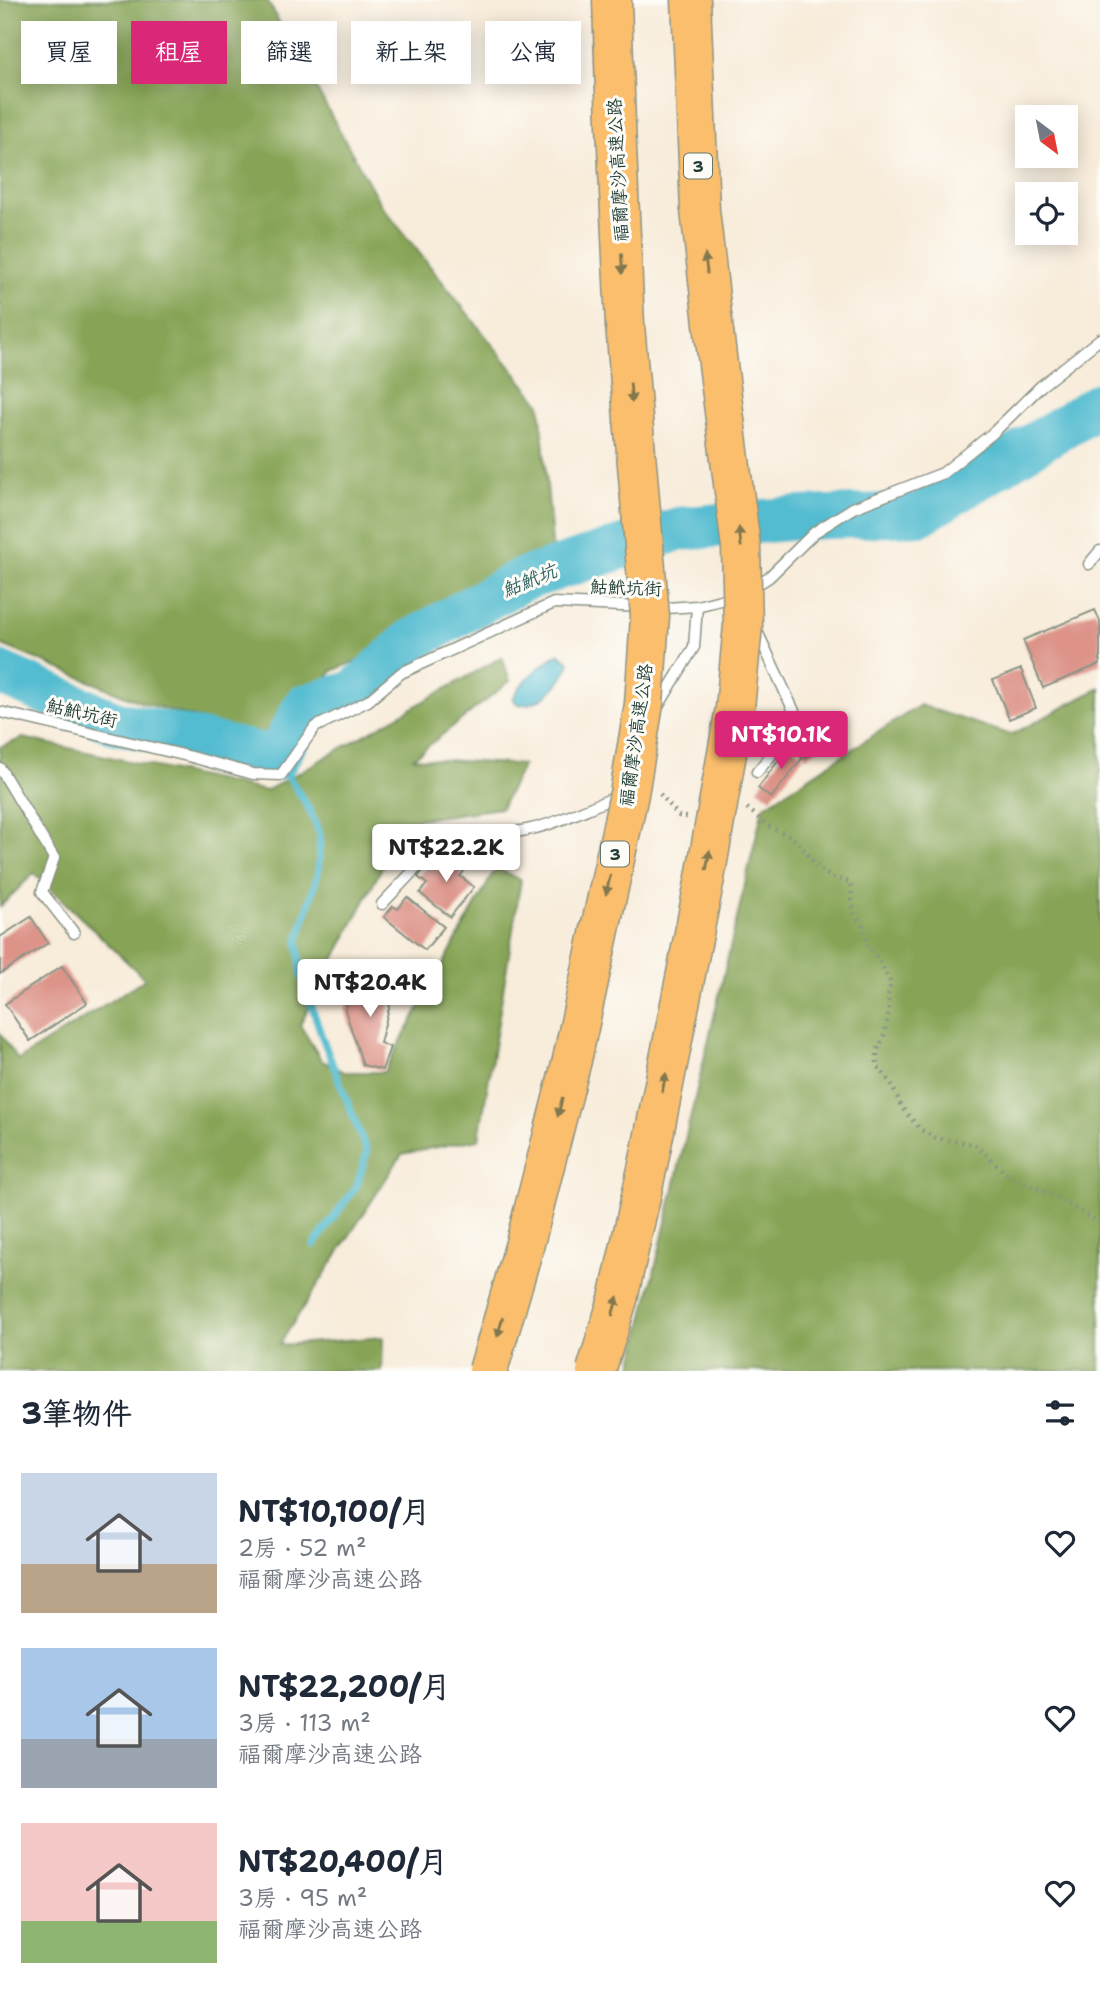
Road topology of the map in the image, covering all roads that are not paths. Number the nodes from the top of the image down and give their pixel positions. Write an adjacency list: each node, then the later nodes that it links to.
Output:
1 (612, 0): 15 (highway, 福爾摩沙高速公路 / 3, one-way to 15, bridge)
2 (691, 0): 16 (highway, 3, one-way to 2, bridge)
3 (1100, 339): 6 (lane, 鮕鮘坑街)
4 (1100, 551): 5 (lane)
5 (1089, 564)
6 (740, 595): 7 (lane, 鮕鮘坑街); 12 (lane)
7 (697, 606): 8 (lane); 9 (lane, 鮕鮘坑街)
8 (656, 710)
9 (0, 712)
10 (652, 722): 13 (lane)
11 (0, 768): 14 (lane)
12 (757, 772)
13 (382, 904)
14 (74, 933)
15 (488, 1371)
16 (596, 1371)

